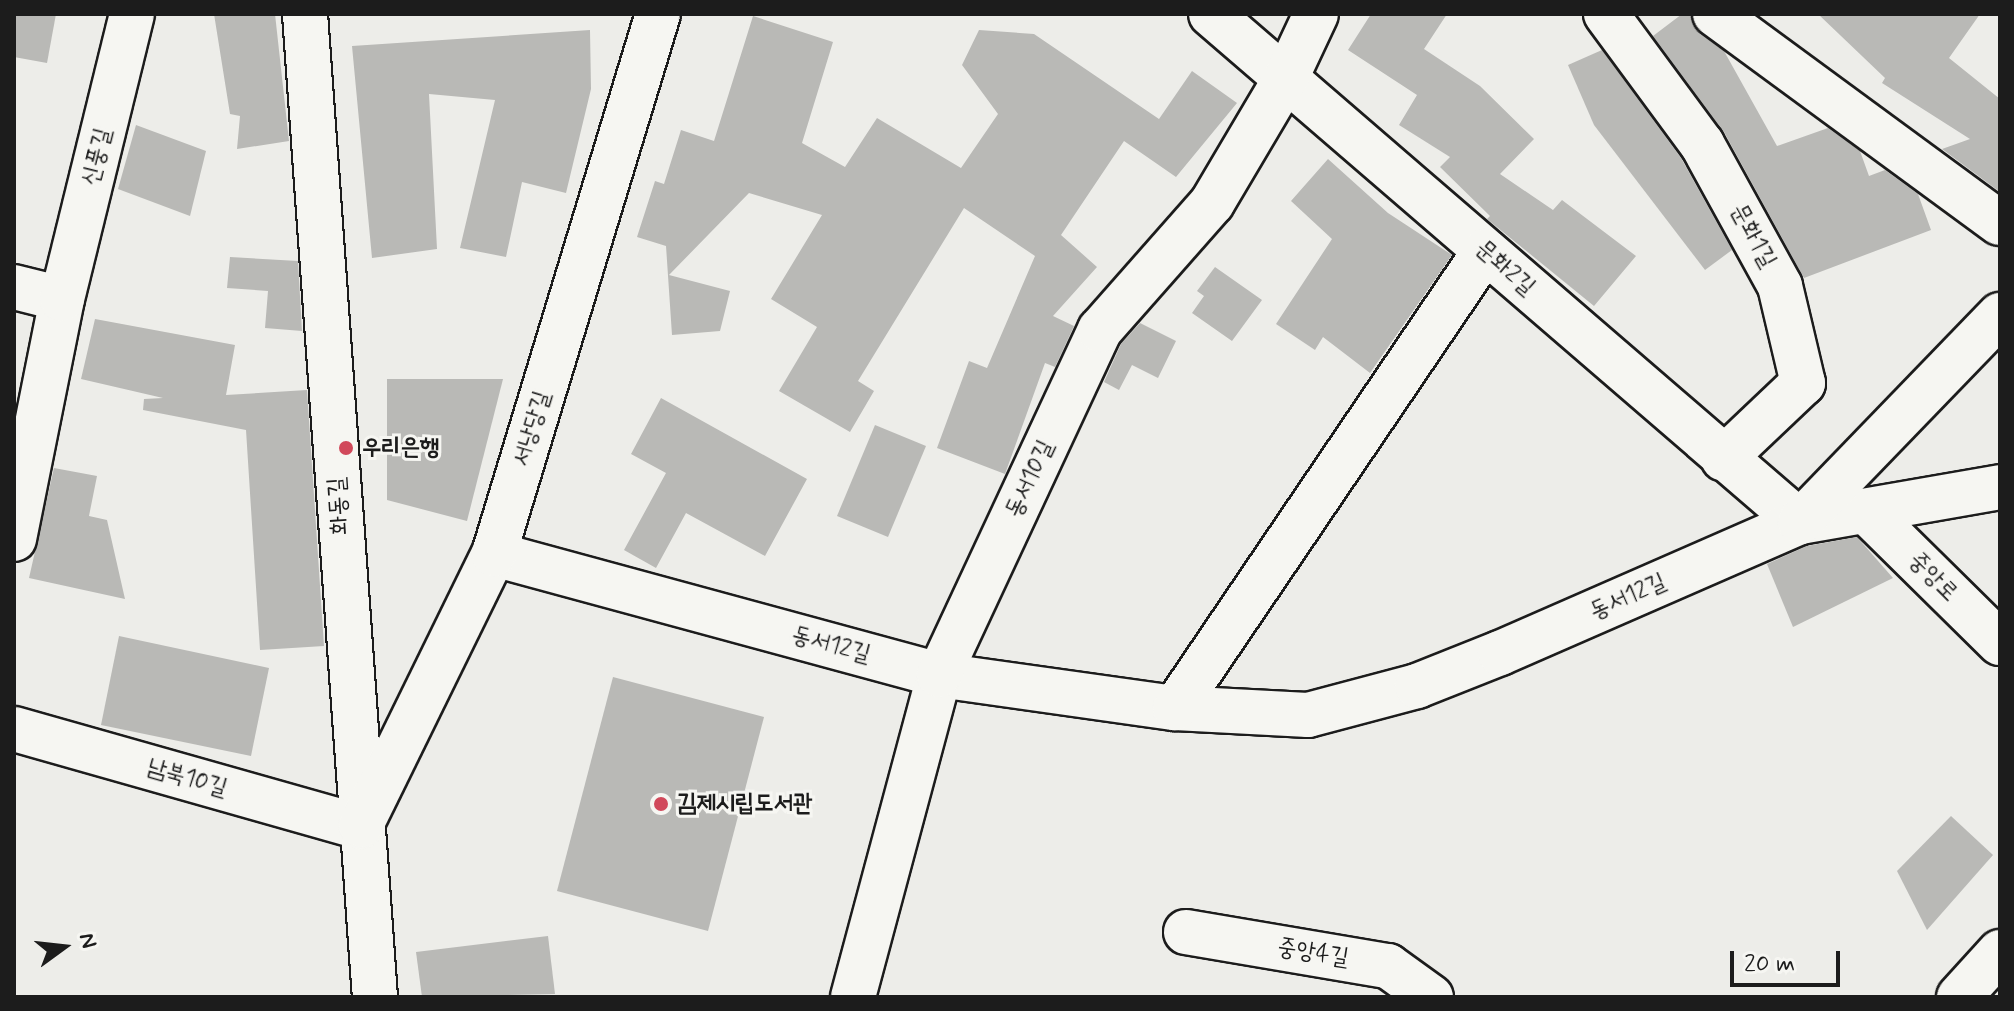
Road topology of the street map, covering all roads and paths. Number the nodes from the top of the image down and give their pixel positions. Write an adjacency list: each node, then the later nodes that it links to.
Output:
1 (132, 14): 12 (street, 신풍길)
2 (305, 14): 24 (street, 화동길)
3 (658, 14): 19 (street, 서낭당길)
4 (1211, 14): 8 (street, 문화2길)
5 (1316, 14): 8 (street, 동서10길)
6 (1606, 14): 14 (street, 문화1길)
7 (1715, 14): 9 (street)
8 (1287, 76): 10 (street, 문화2길); 21 (street, 동서10길)
9 (2000, 223)
10 (1485, 251): 14 (street, 문화2길); 22 (street)
11 (14, 287): 12 (street)
12 (62, 299): 18 (street, 신풍길)
13 (2000, 315): 17 (street, 동서12길)
14 (1723, 459): 17 (street, 문화2길)
15 (2000, 487): 16 (street)
16 (1866, 511): 17 (street); 20 (street, 중앙로)
17 (1800, 522): 22 (street, 동서12길)
18 (14, 539)
19 (494, 554): 21 (street, 동서12길); 24 (street, 서낭당길)
20 (2000, 643)
21 (939, 675): 22 (street, 동서12길); 28 (street, 동서10길)
22 (1175, 708)
23 (14, 729): 24 (street, 남북10길)
24 (360, 827): 27 (street, 화동길)
25 (1186, 932): 29 (street, 중앙4길)
26 (2000, 952): 30 (street)
27 (375, 997)
28 (853, 997)
29 (1431, 997)
30 (1959, 997)

